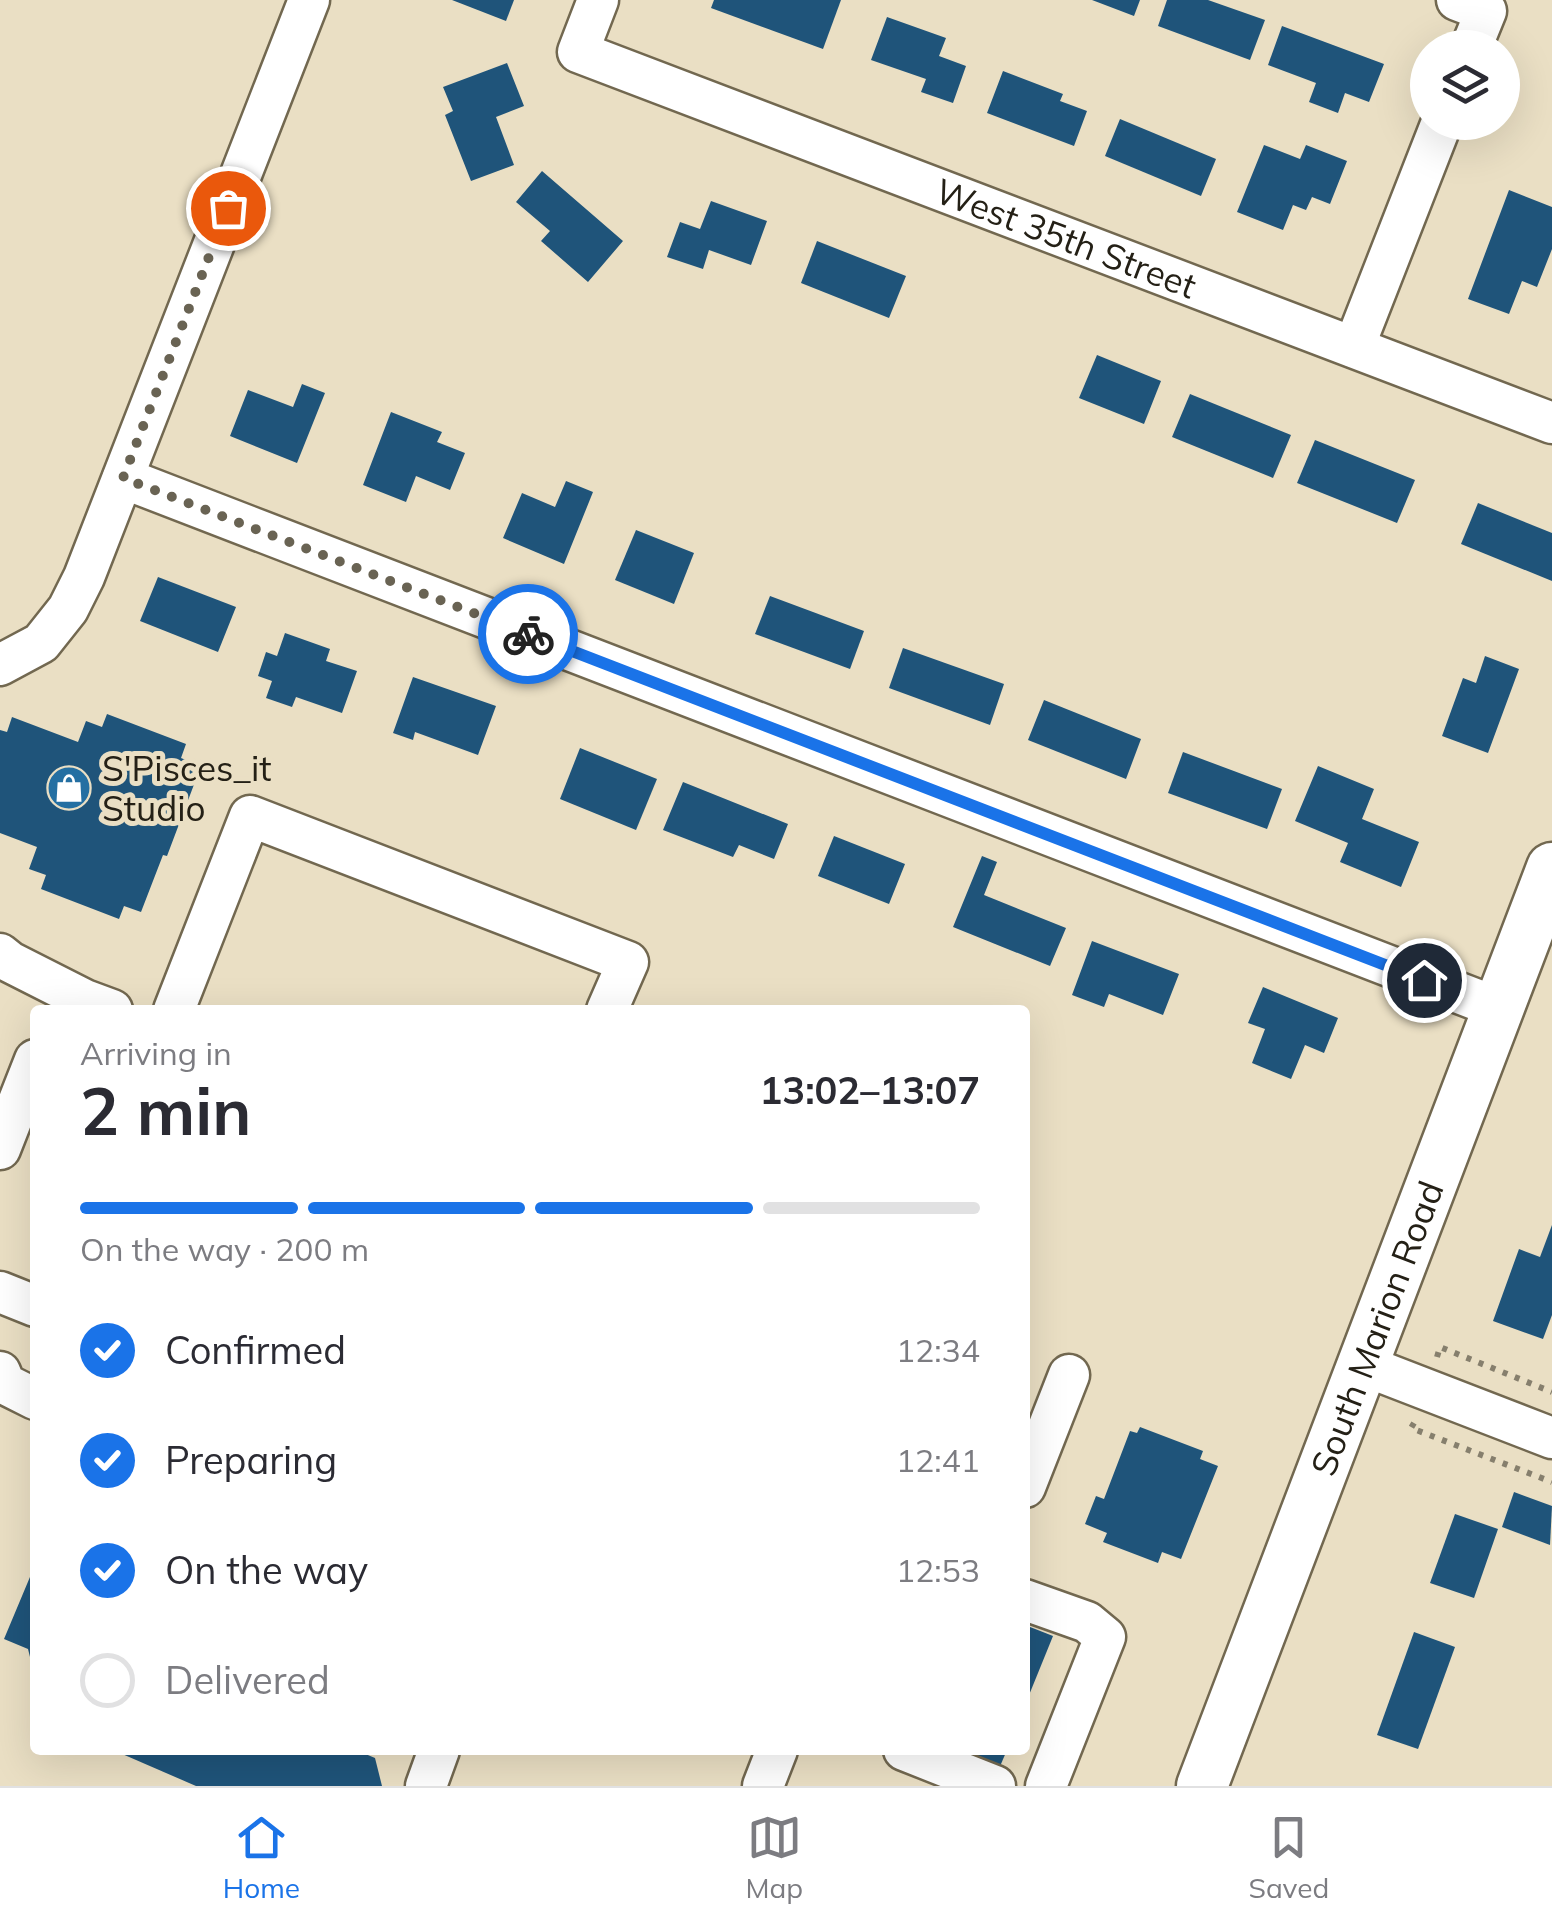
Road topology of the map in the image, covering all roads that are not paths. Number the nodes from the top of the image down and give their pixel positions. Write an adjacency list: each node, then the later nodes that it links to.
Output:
1 (308, 0): 8 (street)
2 (598, 0): 6 (street, West 35th Street)
3 (1457, 0): 4 (street)
4 (1478, 30)
5 (1435, 140): 6 (street)
6 (1354, 347): 7 (street, West 35th Street)
7 (1552, 423)
8 (123, 478): 9 (street); 16 (street)
9 (0, 666)
10 (1552, 868): 16 (main road, South Marion Road)
11 (0, 954): 12 (street)
12 (59, 999): 13 (street)
13 (88, 1005)
14 (176, 1005): 15 (street)
15 (609, 1005)
16 (1498, 1008): 21 (main road, South Marion Road)
17 (30, 1073): 18 (street)
18 (0, 1149)
19 (0, 1292): 20 (street)
20 (30, 1304)
21 (1364, 1365): 25 (street); 33 (main road, South Marion Road)
22 (0, 1372): 24 (street)
23 (1069, 1375): 26 (street)
24 (30, 1396)
25 (1552, 1438)
26 (1030, 1474)
27 (1030, 1602): 32 (street)
28 (437, 1755): 30 (street)
29 (917, 1755): 31 (street)
30 (426, 1786)
31 (996, 1786)
32 (1046, 1786)
33 (1202, 1786)

